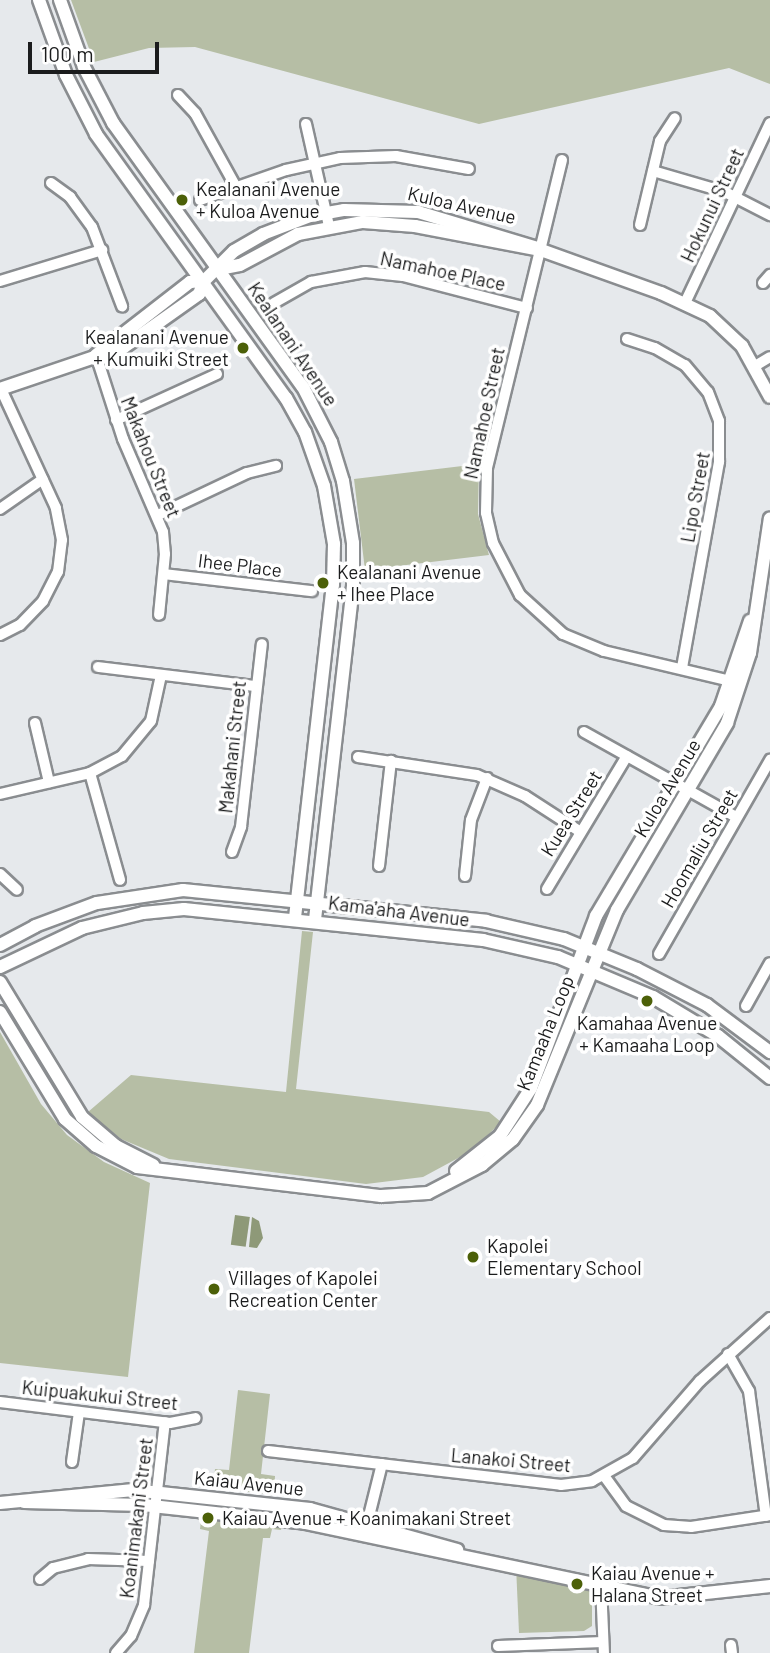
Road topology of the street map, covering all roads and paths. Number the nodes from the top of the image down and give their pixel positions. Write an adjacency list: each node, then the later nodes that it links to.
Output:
1 (39, 0): 23 (street, Kealanani Avenue)
2 (60, 0): 21 (street, Kealanani Avenue)
3 (177, 95): 12 (street)
4 (675, 118): 10 (street)
5 (770, 122): 13 (street, Hokunui Street)
6 (306, 124): 8 (street)
7 (562, 160): 20 (street, Namahoe Street)
8 (316, 163): 9 (street); 12 (street); 15 (street)
9 (469, 169)
10 (653, 171): 13 (street); 17 (street)
11 (51, 183): 19 (street)
12 (236, 187): 14 (street)
13 (736, 196): 16 (street); 25 (street, Hokunui Street)
14 (200, 200)
15 (326, 212): 18 (street); 20 (street, Kuloa Avenue); 21 (street, Kuloa Avenue)
16 (770, 215)
17 (640, 225)
18 (329, 226): 20 (street, Kuloa Avenue); 21 (street, Kuloa Avenue)
19 (102, 250): 22 (street); 26 (street)
20 (541, 250): 25 (street, Kuloa Avenue); 27 (street, Namahoe Street)
21 (219, 269): 23 (street, Kuloa Avenue); 74 (street, Kealanani Avenue)
22 (0, 281)
23 (204, 281): 29 (street, Kuloa Avenue); 73 (street, Kealanani Avenue)
24 (274, 303): 27 (street, Namahoe Place)
25 (685, 303): 31 (street, Kuloa Avenue)
26 (122, 306)
27 (527, 307): 48 (street, Namahoe Street)
28 (626, 339): 48 (street, Lipo Street)
29 (96, 355): 33 (street, Kuloa Avenue); 35 (street, Makahou Street)
30 (770, 356): 31 (street)
31 (755, 366): 34 (street, Kuloa Avenue)
32 (217, 374): 35 (street)
33 (1, 389): 37 (street)
34 (770, 397)
35 (116, 420): 39 (street, Makahou Street)
36 (276, 466): 39 (street)
37 (43, 479): 38 (street); 45 (street)
38 (0, 509)
39 (158, 515): 42 (street, Makahou Street)
40 (770, 518): 41 (street, Kuloa Avenue)
41 (767, 555): 50 (street, Kuloa Avenue)
42 (164, 574): 43 (street, Ihee Place); 44 (street, Makahou Street)
43 (312, 591)
44 (159, 615)
45 (0, 635)
46 (262, 644): 51 (street, Makahani Street)
47 (98, 667): 49 (street)
48 (682, 667): 50 (street, Namahoe Street)
49 (161, 676): 51 (street); 58 (street)
50 (736, 683): 61 (street, Kuloa Avenue); 62 (street, Kuloa Avenue)
51 (256, 686): 66 (street, Makahani Street)
52 (35, 723): 60 (street)
53 (583, 732): 54 (street)
54 (627, 756): 61 (street); 65 (street, Kuea Street)
55 (358, 757): 57 (street)
56 (770, 760): 64 (street, Hoomaliu Street)
57 (391, 761): 59 (street); 67 (street)
58 (90, 773): 60 (street); 70 (street)
59 (486, 778): 65 (street); 69 (street)
60 (49, 782): 63 (street)
61 (674, 783): 62 (street); 78 (street, Kuloa Avenue)
62 (688, 791): 64 (street); 79 (street, Kuloa Avenue)
63 (0, 794)
64 (736, 817): 80 (street, Hoomaliu Street)
65 (579, 831): 71 (street, Kuea Street)
66 (232, 852)
67 (379, 866)
68 (0, 874): 72 (street)
69 (465, 876)
70 (120, 880)
71 (547, 889)
72 (17, 890)
73 (297, 899): 74 (street, Kama'aha Avenue); 75 (street, Kealanani Avenue); 77 (street, Kama'aha Avenue)
74 (317, 901): 76 (street, Kealanani Avenue); 78 (street, Kama'aha Avenue)
75 (295, 918): 76 (street, Kama'aha Avenue); 83 (street, Kama'aha Avenue)
76 (315, 920): 82 (street, Kama'aha Avenue)
77 (0, 946)
78 (584, 946): 79 (street, Kama'aha Avenue); 82 (street, Kuloa Avenue)
79 (598, 951): 84 (street, Kuloa Avenue); 88 (street, Kama'aha Avenue)
80 (659, 954)
81 (770, 963): 86 (street)
82 (577, 964): 84 (street, Kama'aha Avenue); 91 (street, Kamaaha Loop)
83 (0, 967)
84 (591, 969): 89 (street, Kama'aha Avenue); 91 (street, Kamaaha Loop)
85 (0, 982): 90 (street, Kamaaha Loop)
86 (746, 1006)
87 (0, 1012): 90 (street, Kamaaha Loop)
88 (770, 1052)
89 (770, 1078)
90 (169, 1172): 91 (street, Kamaaha Loop)
91 (396, 1195)
92 (770, 1318): 93 (street, Lanakoi Street)
93 (727, 1354): 101 (street, Lanakoi Street); 106 (street)
94 (0, 1402): 95 (street, Kuipuakukui Street)
95 (79, 1412): 97 (street, Kuipuakukui Street); 99 (street)
96 (196, 1418): 97 (street, Kuipuakukui Street)
97 (165, 1422): 102 (street, Koanimakani Street)
98 (268, 1451): 100 (street, Lanakoi Street)
99 (72, 1462)
100 (382, 1464): 101 (street, Lanakoi Street); 107 (street)
101 (605, 1476): 106 (street)
102 (157, 1493): 103 (street, Kaiau Avenue); 105 (street, Koanimakani Street); 107 (street, Kaiau Avenue)
103 (24, 1502): 104 (street, Kaiau Avenue); 105 (street, Kaiau Avenue)
104 (0, 1503)
105 (155, 1507): 107 (street, Kaiau Avenue); 108 (street, Koanimakani Street)
106 (768, 1515)
107 (366, 1530): 110 (street, Kaiau Avenue)
108 (149, 1561): 109 (street); 114 (street, Koanimakani Street)
109 (40, 1579)
110 (601, 1585): 111 (street, Kaiau Avenue); 113 (street)
111 (770, 1586)
112 (498, 1646): 113 (street)
113 (603, 1648)
114 (116, 1653)

